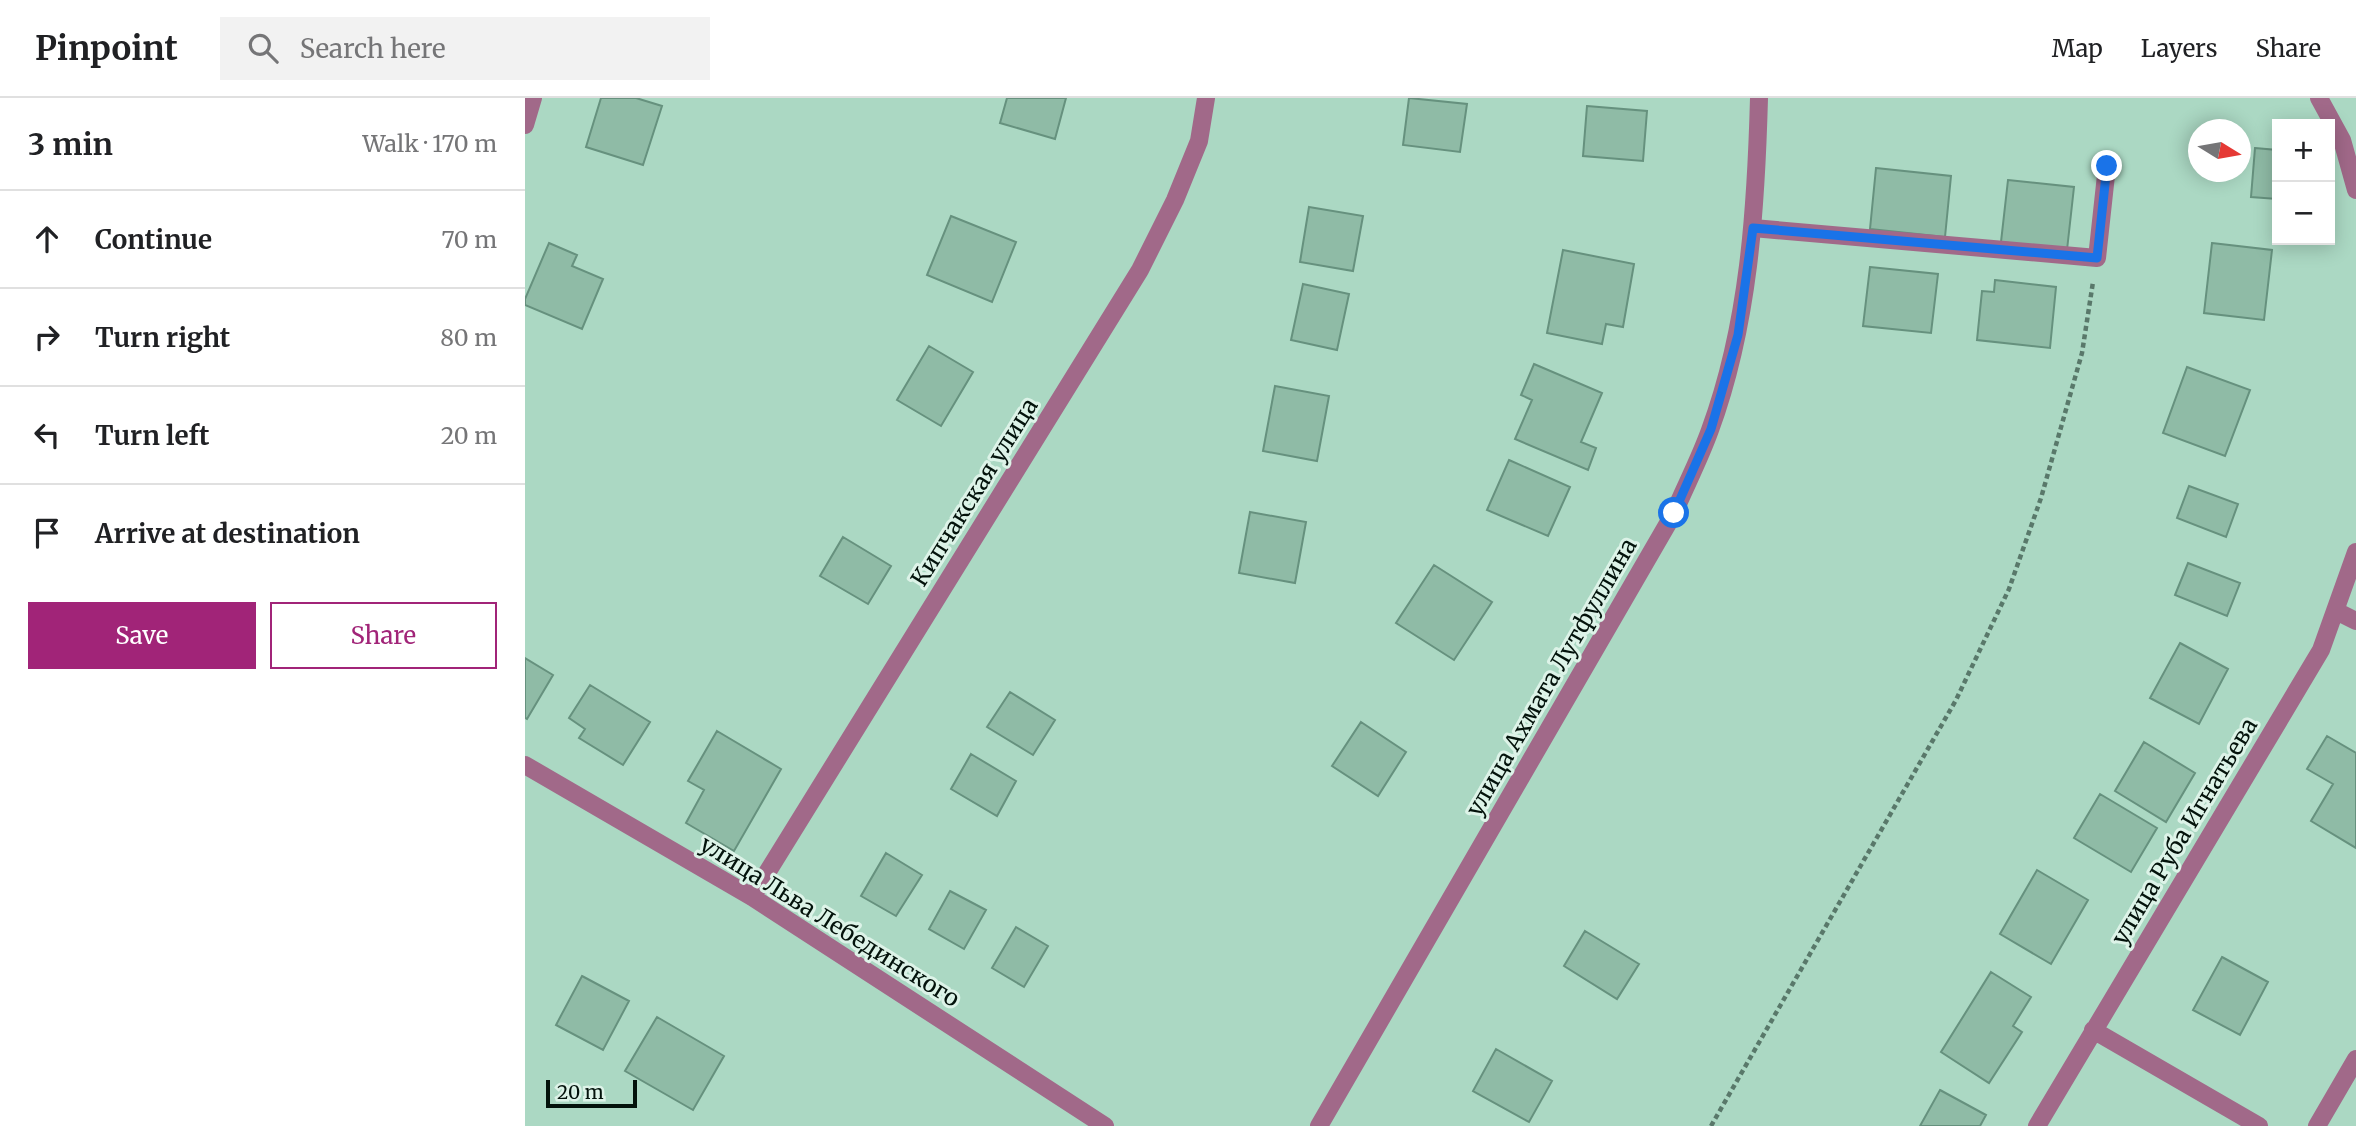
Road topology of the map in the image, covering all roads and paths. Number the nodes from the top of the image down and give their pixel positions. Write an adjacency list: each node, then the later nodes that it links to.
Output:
1 (534, 98): 5 (street)
2 (1206, 98): 14 (street, Кипчакская улица)
3 (1759, 98): 8 (street, улица Ахмата Лутфуллина)
4 (2319, 98): 7 (street)
5 (525, 125)
6 (2107, 166): 9 (street)
7 (2356, 190)
8 (1753, 228): 9 (street); 18 (street, улица Ахмата Лутфуллина)
9 (2097, 258): 19 (path)
10 (2356, 552): 11 (street, улица Руба Игнатьева)
11 (2336, 611): 12 (street); 15 (street, улица Руба Игнатьева)
12 (2356, 621)
13 (525, 765): 14 (street, улица Льва Лебединского)
14 (752, 897): 17 (street, улица Льва Лебединского)
15 (2093, 1030): 20 (street, улица Руба Игнатьева); 21 (street)
16 (2356, 1059): 22 (street)
17 (1105, 1126)
18 (1319, 1126)
19 (1711, 1126)
20 (2037, 1126)
21 (2259, 1126)
22 (2317, 1126)

